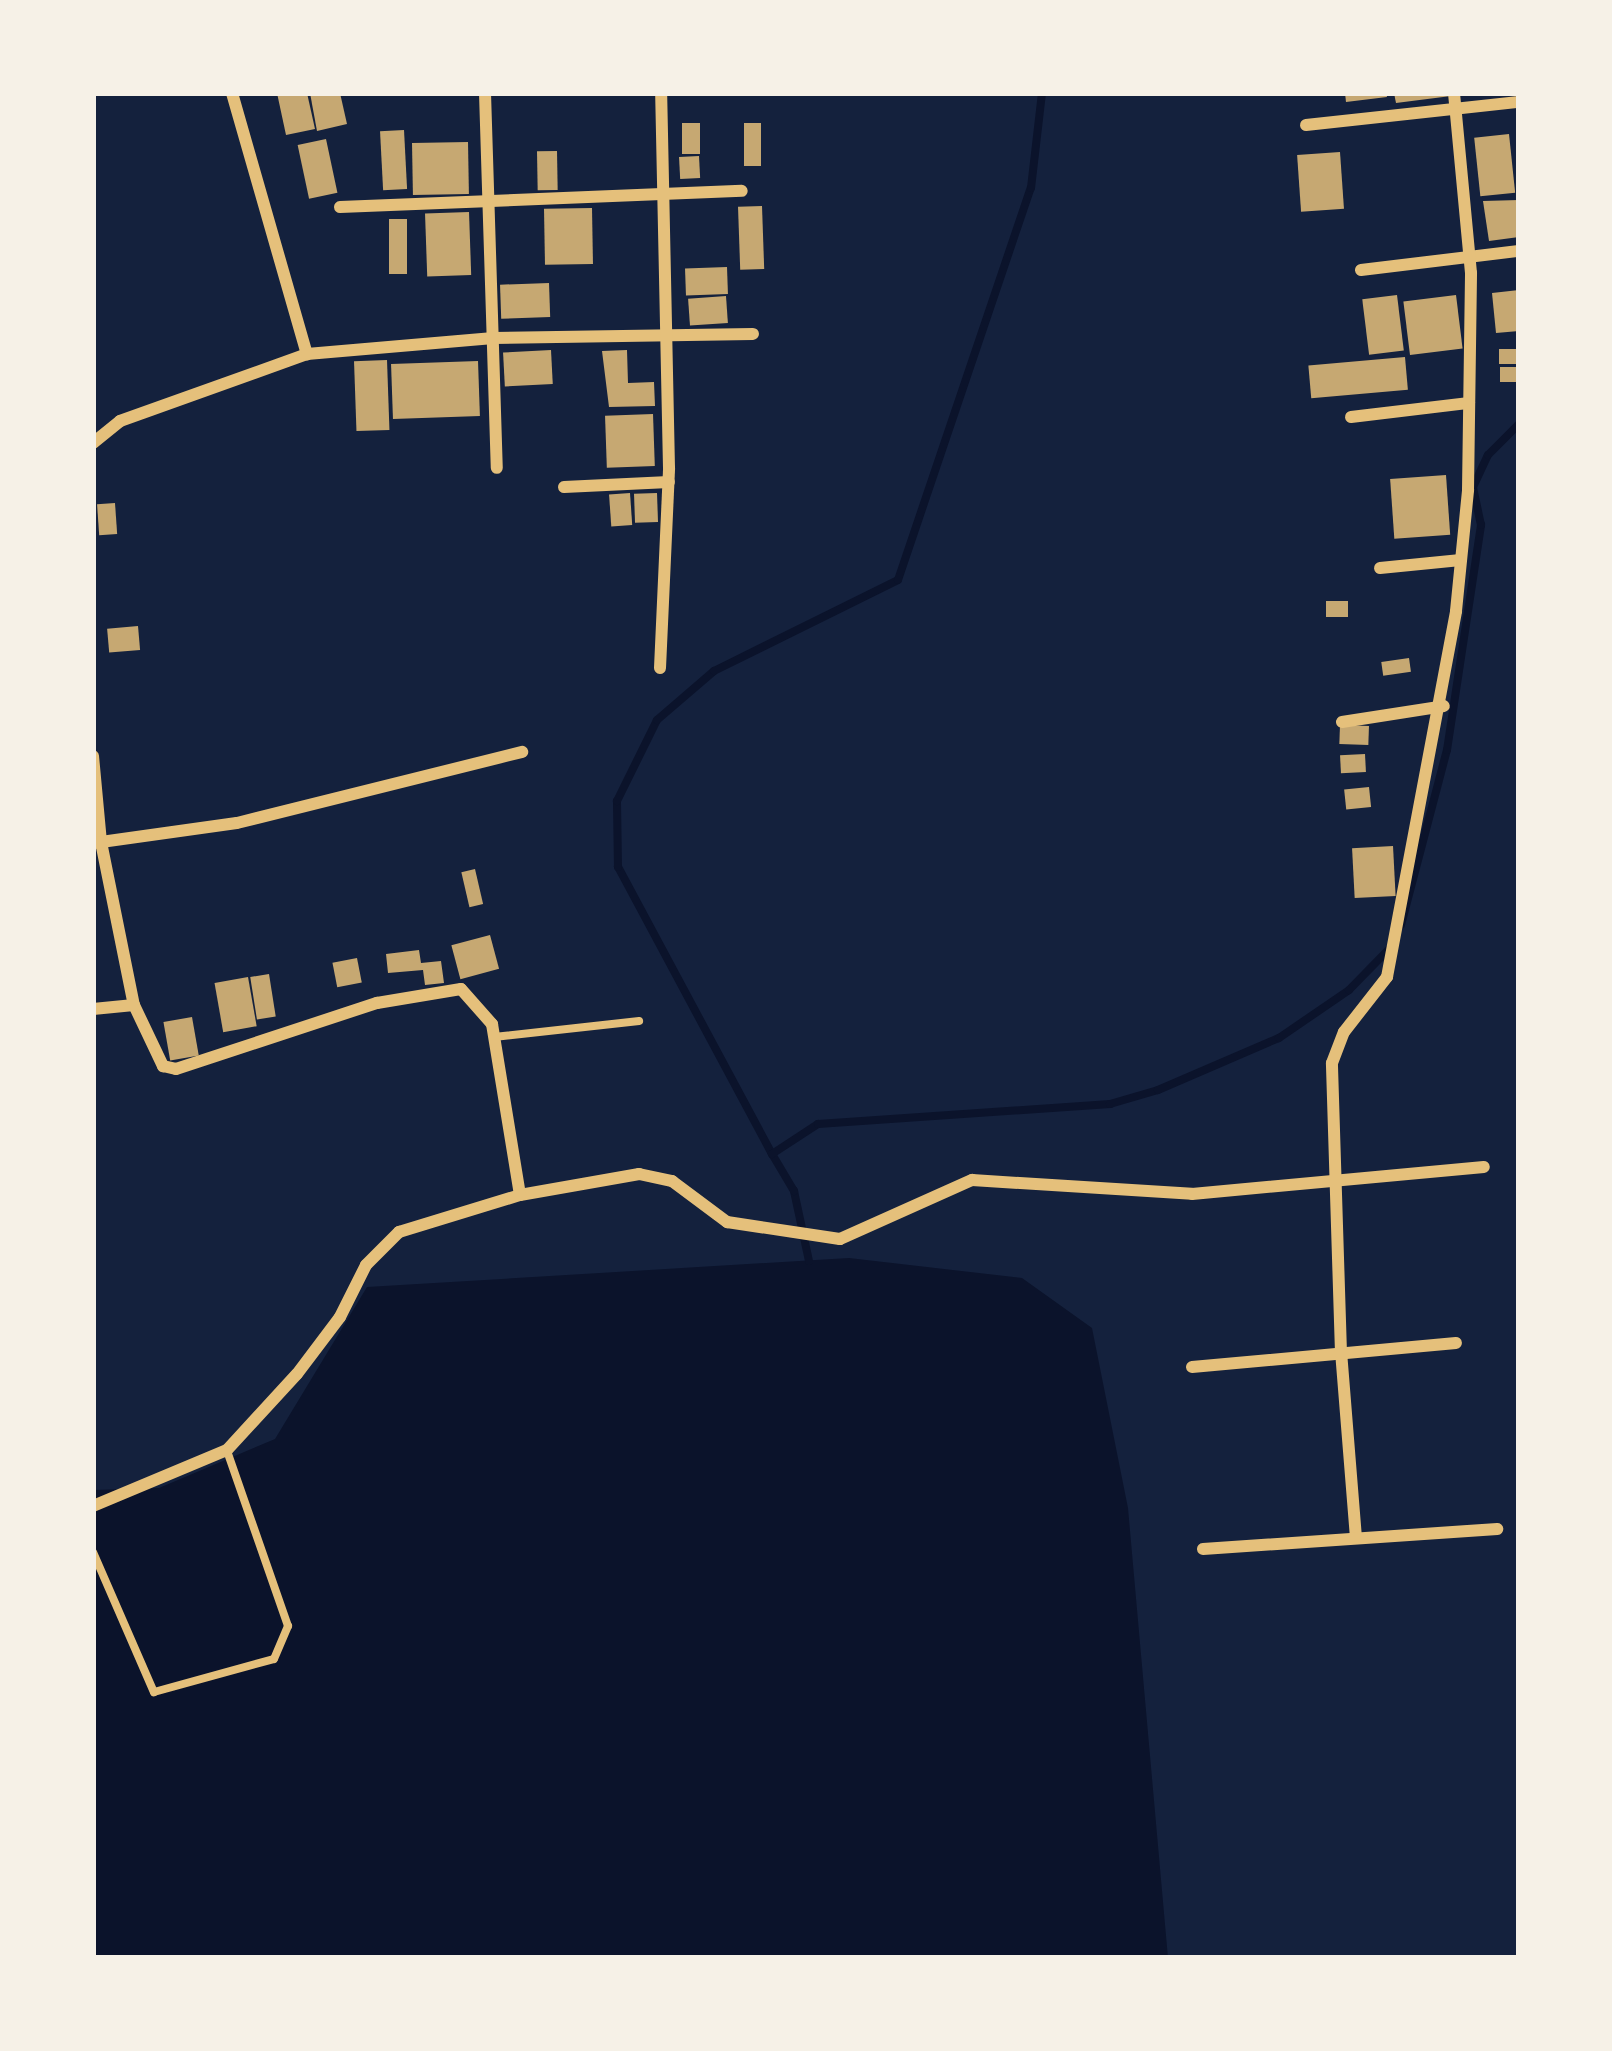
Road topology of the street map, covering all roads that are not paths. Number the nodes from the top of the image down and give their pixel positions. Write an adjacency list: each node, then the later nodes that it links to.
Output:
1 (232, 93): 18 (street)
2 (485, 93): 10 (street)
3 (661, 93): 9 (street)
4 (1454, 93): 6 (street)
5 (1519, 102): 6 (street)
6 (1456, 109): 7 (street); 13 (street)
7 (1306, 125)
8 (742, 191): 9 (street)
9 (667, 196): 10 (street); 15 (street)
10 (487, 199): 11 (street); 17 (street)
11 (340, 207)
12 (1519, 251): 13 (street)
13 (1469, 257): 14 (street); 19 (street)
14 (1361, 270)
15 (667, 334): 16 (street); 17 (street); 23 (street)
16 (753, 334)
17 (493, 338): 18 (street); 22 (street)
18 (307, 354): 21 (street)
19 (1469, 403): 20 (street); 25 (street)
20 (1351, 417)
21 (93, 442)
22 (497, 468)
23 (669, 482): 24 (street); 27 (street)
24 (564, 487)
25 (1461, 560): 26 (street); 28 (street)
26 (1380, 568)
27 (660, 668)
28 (1444, 706): 29 (street); 38 (street)
29 (1342, 722)
30 (522, 752): 32 (street)
31 (93, 756): 32 (street)
32 (97, 842): 33 (street)
33 (134, 1005): 34 (street); 36 (street)
34 (93, 1009)
35 (639, 1021): 36 (lane)
36 (494, 1037): 39 (street)
37 (1484, 1167): 38 (street)
38 (1332, 1184): 39 (street); 41 (street)
39 (520, 1195): 43 (street)
40 (1456, 1343): 41 (street)
41 (1341, 1353): 42 (street); 46 (street)
42 (1192, 1367)
43 (227, 1450): 44 (street); 48 (lane)
44 (93, 1506)
45 (1497, 1529): 46 (street)
46 (1356, 1538): 47 (street)
47 (1202, 1549)
48 (93, 1552)

